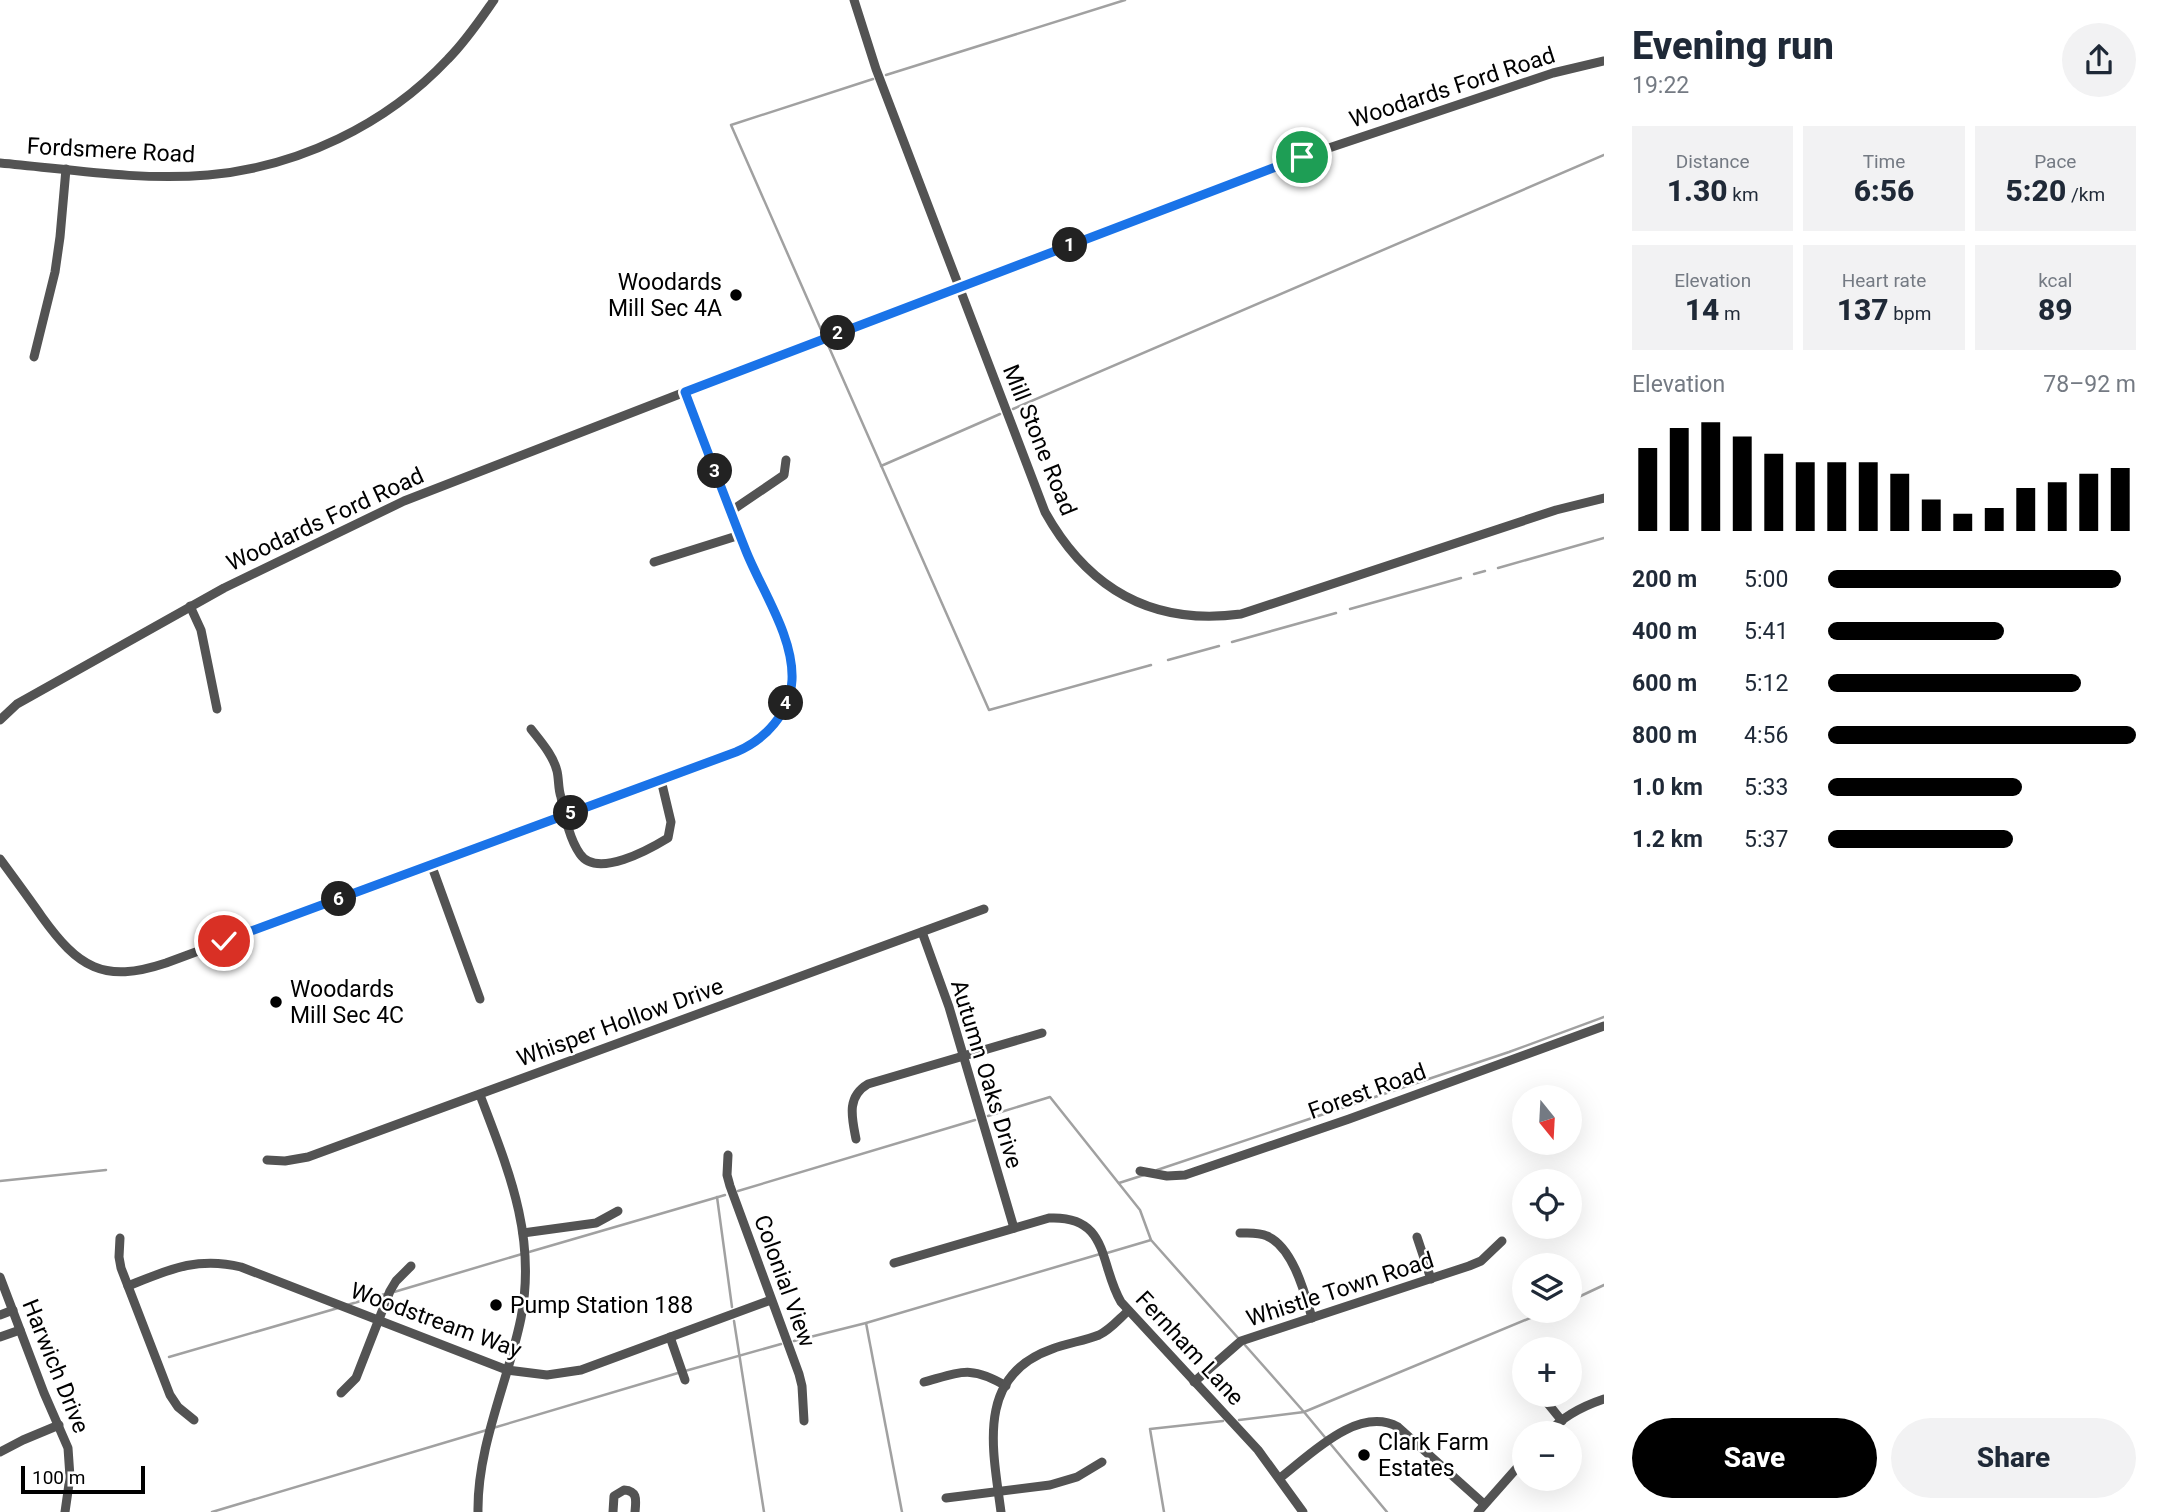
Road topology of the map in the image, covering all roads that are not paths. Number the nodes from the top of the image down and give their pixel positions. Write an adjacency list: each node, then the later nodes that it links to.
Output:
1 (494, 0): 5 (street, Fordsmere Road)
2 (854, 0): 6 (street, Mill Stone Road)
3 (1604, 61): 6 (street, Woodards Ford Road)
4 (0, 163): 5 (street, Fordsmere Road)
5 (66, 169): 7 (street)
6 (959, 288): 8 (street, Woodards Ford Road); 10 (street, Mill Stone Road)
7 (34, 358)
8 (685, 392): 11 (street); 14 (street, Woodards Ford Road)
9 (786, 460): 11 (street)
10 (1604, 498)
11 (731, 511): 12 (street)
12 (740, 535): 13 (street); 18 (street)
13 (654, 562)
14 (190, 606): 15 (street); 16 (street, Woodards Ford Road)
15 (217, 709)
16 (0, 720)
17 (531, 729): 19 (street)
18 (661, 780): 19 (street); 19 (street)
19 (565, 815): 21 (street)
20 (0, 859): 21 (street)
21 (431, 864): 24 (street)
22 (984, 909): 23 (street, Whisper Hollow Drive)
23 (922, 932): 27 (street, Autumn Oaks Drive); 28 (street, Whisper Hollow Drive)
24 (480, 999)
25 (1604, 1026): 32 (street, Forest Road)
26 (1042, 1033): 27 (street)
27 (963, 1056): 29 (street); 34 (street, Autumn Oaks Drive)
28 (480, 1095): 31 (street, Whisper Hollow Drive); 35 (street)
29 (856, 1139)
30 (728, 1155): 45 (street, Colonial View)
31 (267, 1160)
32 (1140, 1171)
33 (618, 1211): 35 (street)
34 (1014, 1228): 40 (street, Fernham Lane); 47 (street, Fernham Lane)
35 (523, 1233): 54 (street)
36 (1240, 1233): 49 (street)
37 (1417, 1237): 43 (street)
38 (120, 1238): 44 (street)
39 (1502, 1241): 43 (street, Whistle Town Road)
40 (894, 1262)
41 (411, 1266): 50 (street)
42 (0, 1277): 46 (street, Harwich Drive)
43 (1431, 1279): 49 (street, Whistle Town Road)
44 (128, 1286): 50 (street, Woodstream Way); 62 (street)
45 (771, 1300): 53 (street, Woodstream Way); 64 (street, Colonial View)
46 (12, 1310): 48 (street); 51 (street, Harwich Drive)
47 (1128, 1311): 57 (street, Fernham Lane); 58 (street)
48 (0, 1315)
49 (1312, 1318): 57 (street, Whistle Town Road)
50 (379, 1321): 54 (street, Woodstream Way); 59 (street)
51 (20, 1330): 52 (street); 65 (street, Harwich Drive)
52 (0, 1337)
53 (670, 1337): 54 (street, Woodstream Way); 55 (street)
54 (507, 1370): 74 (street)
55 (685, 1380)
56 (924, 1382): 58 (street)
57 (1194, 1382): 69 (street, Fernham Lane)
58 (1006, 1385): 70 (street)
59 (341, 1393)
60 (1604, 1399): 63 (street)
61 (1551, 1407): 63 (street)
62 (194, 1420)
63 (1562, 1421)
64 (804, 1422)
65 (59, 1425): 66 (street); 73 (street, Harwich Drive)
66 (0, 1452)
67 (1102, 1462): 70 (street)
68 (1512, 1473): 72 (street)
69 (1280, 1478): 72 (street); 78 (street, Fernham Lane)
70 (999, 1491): 71 (street); 77 (street)
71 (946, 1498)
72 (1481, 1508)
73 (65, 1512)
74 (478, 1512)
75 (613, 1512): 76 (street)
76 (635, 1512)
77 (1001, 1512)
78 (1303, 1512)

